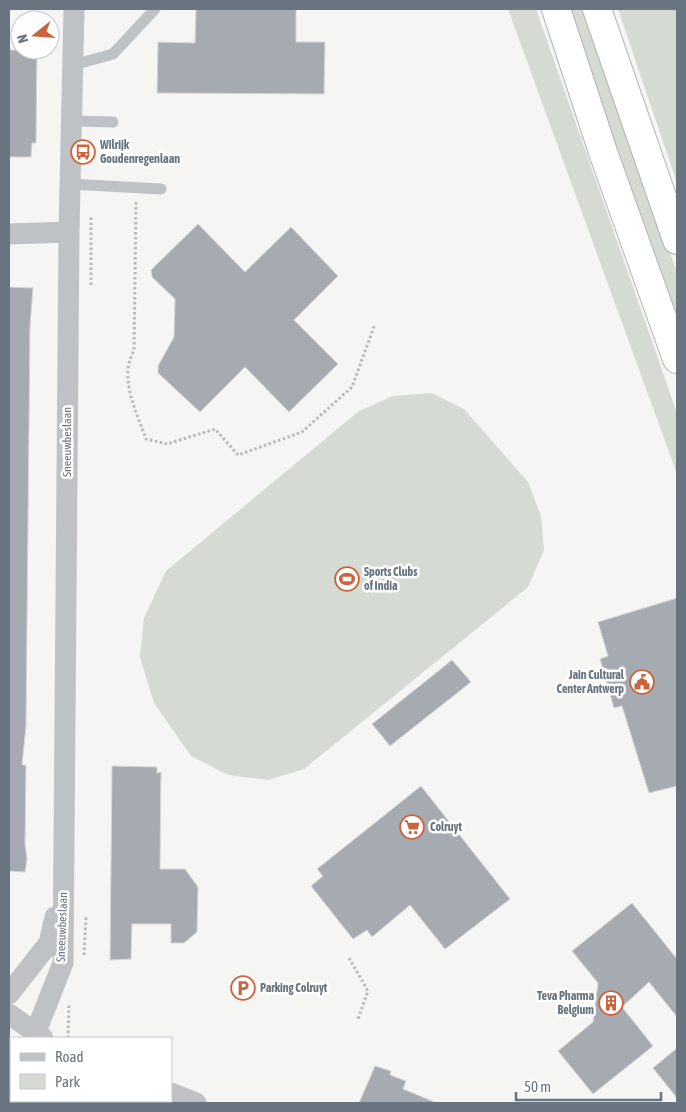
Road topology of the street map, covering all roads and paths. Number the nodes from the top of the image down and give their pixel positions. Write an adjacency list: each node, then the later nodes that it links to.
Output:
1 (74, 9): 5 (street, Sneeuwbeslaan)
2 (155, 9): 5 (lane)
3 (556, 9): 15 (highway)
4 (597, 9): 13 (highway)
5 (73, 65): 6 (street, Sneeuwbeslaan)
6 (72, 121): 7 (lane); 8 (street, Sneeuwbeslaan)
7 (113, 122)
8 (70, 184): 9 (lane); 11 (street, Sneeuwbeslaan)
9 (137, 188): 10 (lane); 14 (path)
10 (162, 189)
11 (69, 232): 12 (street); 16 (street, Sneeuwbeslaan)
12 (9, 234)
13 (677, 240)
14 (375, 324)
15 (677, 358)
16 (64, 876): 18 (street, Sneeuwbeslaan); 21 (street, Sneeuwbeslaan)
17 (349, 958): 20 (path)
18 (9, 994)
19 (9, 1014): 21 (street)
20 (358, 1019)
21 (39, 1036)
22 (172, 1093): 23 (street)
23 (196, 1103)

